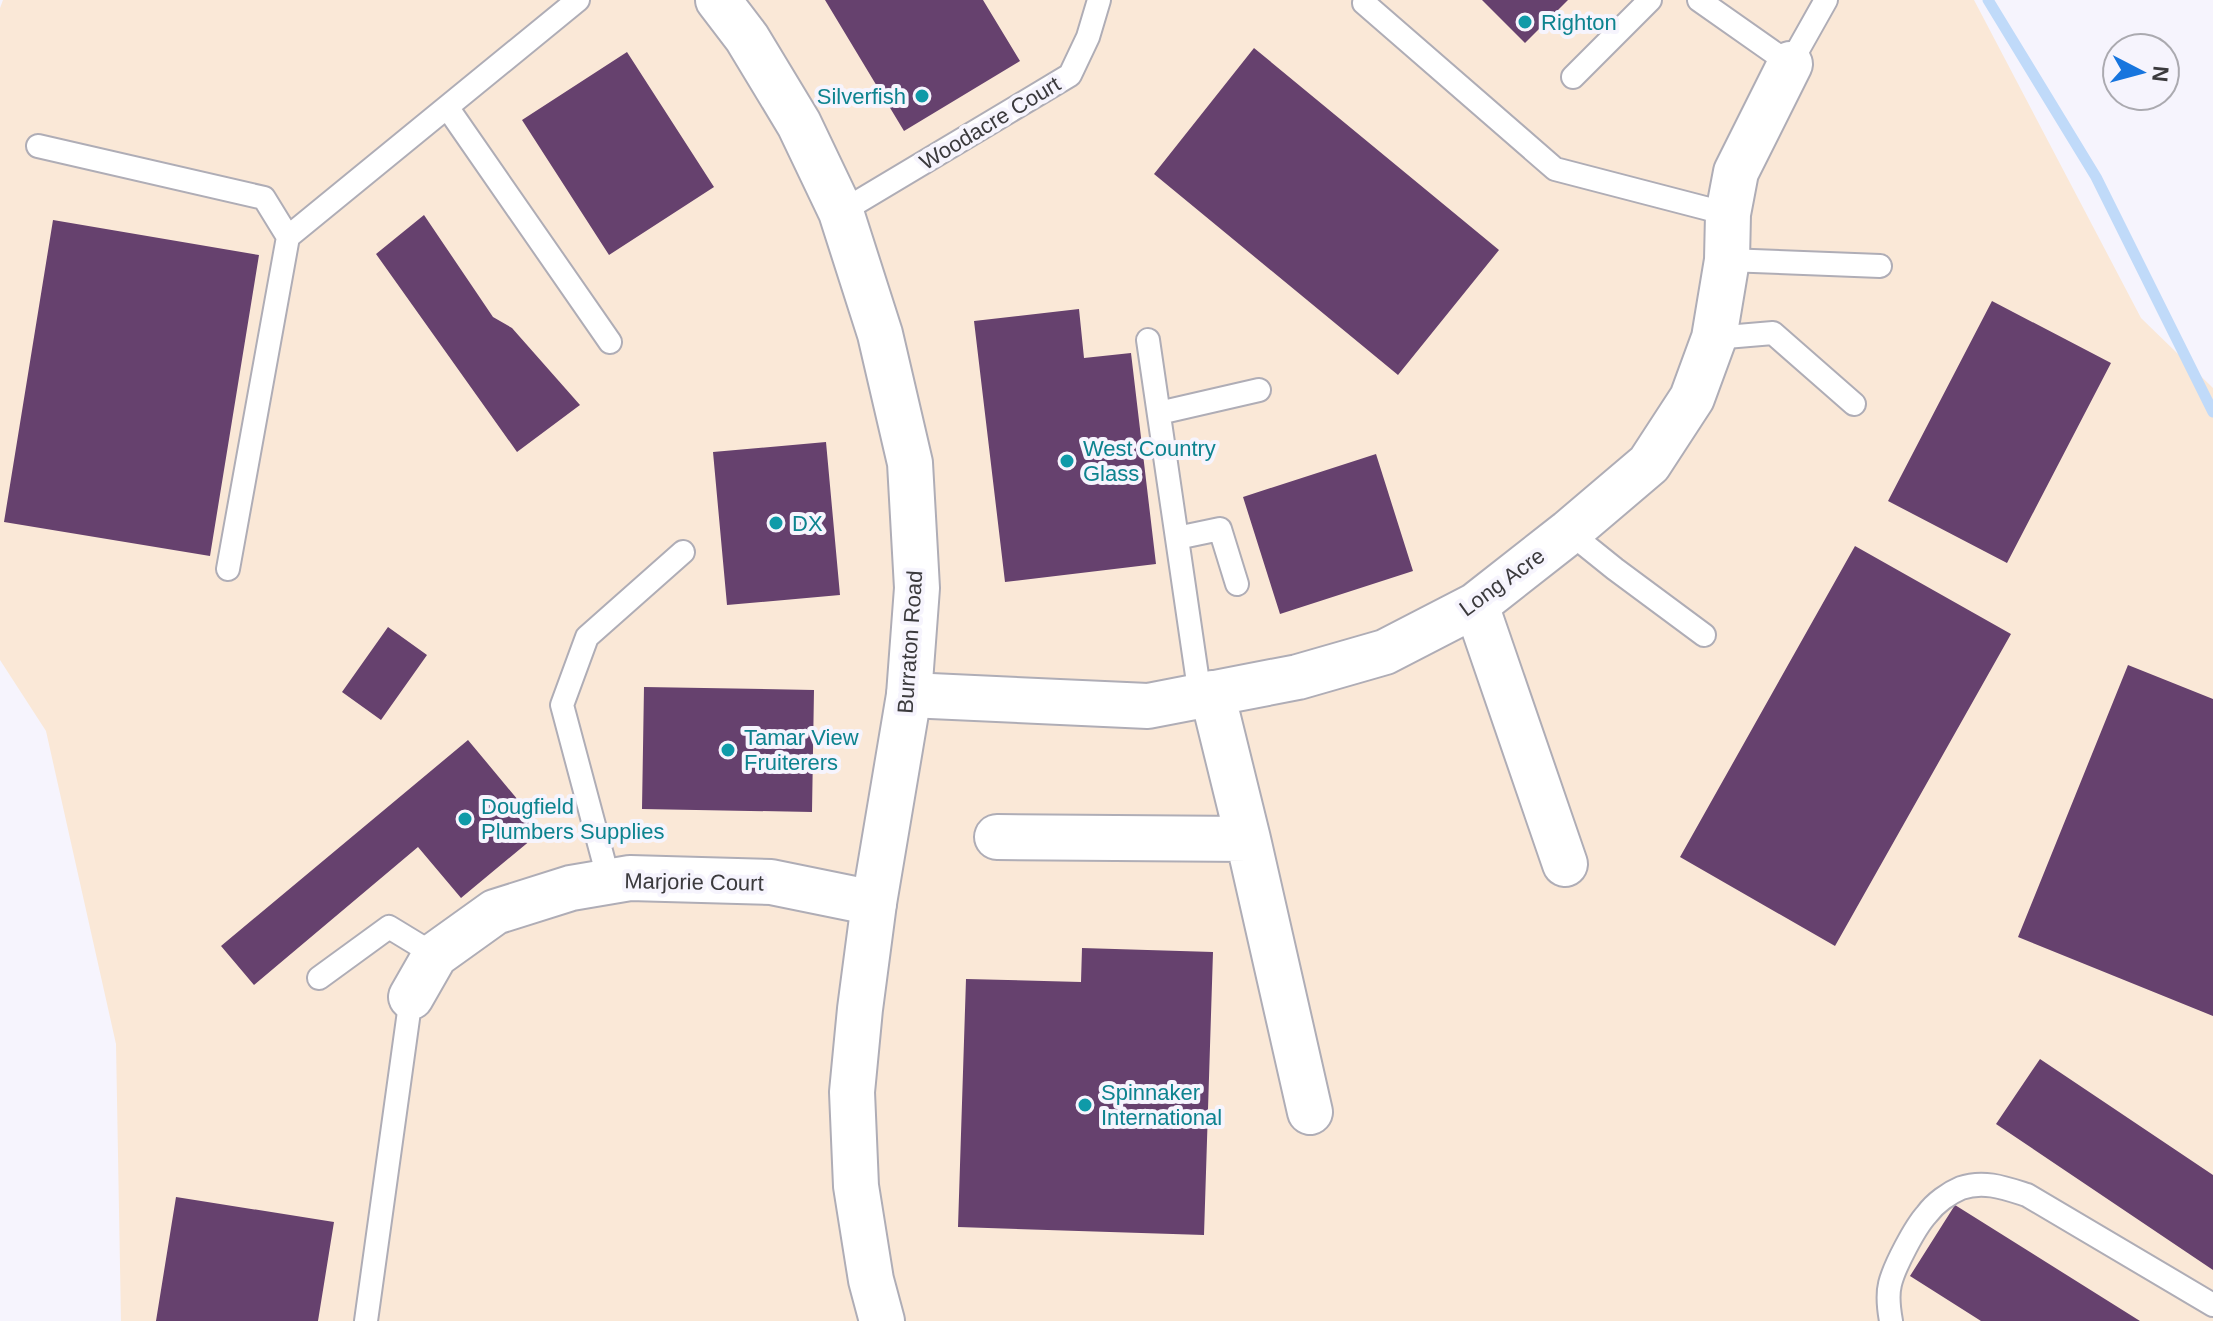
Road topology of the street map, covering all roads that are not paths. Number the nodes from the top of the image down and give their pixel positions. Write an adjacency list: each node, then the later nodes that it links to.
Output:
1 (578, 0): 10 (lane)
2 (718, 0): 12 (street, Burraton Road)
3 (1099, 0): 12 (lane, Woodacre Court)
4 (1650, 0): 9 (lane)
5 (1699, 0): 8 (lane)
6 (1826, 0): 8 (lane)
7 (1364, 3): 13 (lane)
8 (1790, 64): 13 (street, Long Acre)
9 (1573, 77)
10 (447, 107): 14 (lane); 19 (lane)
11 (38, 146): 14 (lane)
12 (841, 212): 31 (street, Burraton Road)
13 (1728, 214): 15 (street, Long Acre)
14 (288, 237): 26 (lane)
15 (1727, 260): 16 (lane); 17 (street, Long Acre)
16 (1880, 266)
17 (1714, 338): 21 (lane); 23 (street, Long Acre)
18 (1148, 340): 22 (lane)
19 (610, 342)
20 (1259, 390): 22 (lane)
21 (1854, 404)
22 (1159, 413): 24 (lane)
23 (1569, 532): 28 (street, Long Acre); 29 (lane)
24 (1177, 538): 27 (lane); 30 (lane)
25 (683, 552): 35 (lane)
26 (228, 569)
27 (1237, 584)
28 (1476, 605): 30 (street, Long Acre); 34 (street)
29 (1704, 635)
30 (1206, 694): 31 (street, Long Acre); 33 (street)
31 (909, 695): 36 (street, Burraton Road)
32 (997, 837): 33 (street)
33 (1248, 839): 40 (street)
34 (1565, 864)
35 (609, 881): 36 (street, Marjorie Court); 37 (street, Marjorie Court)
36 (874, 903): 43 (street, Burraton Road)
37 (435, 955): 38 (lane); 39 (street, Marjorie Court)
38 (319, 978)
39 (411, 997): 42 (lane)
40 (1310, 1112)
41 (2213, 1305): 44 (lane)
42 (366, 1321)
43 (882, 1321)
44 (1891, 1321)

